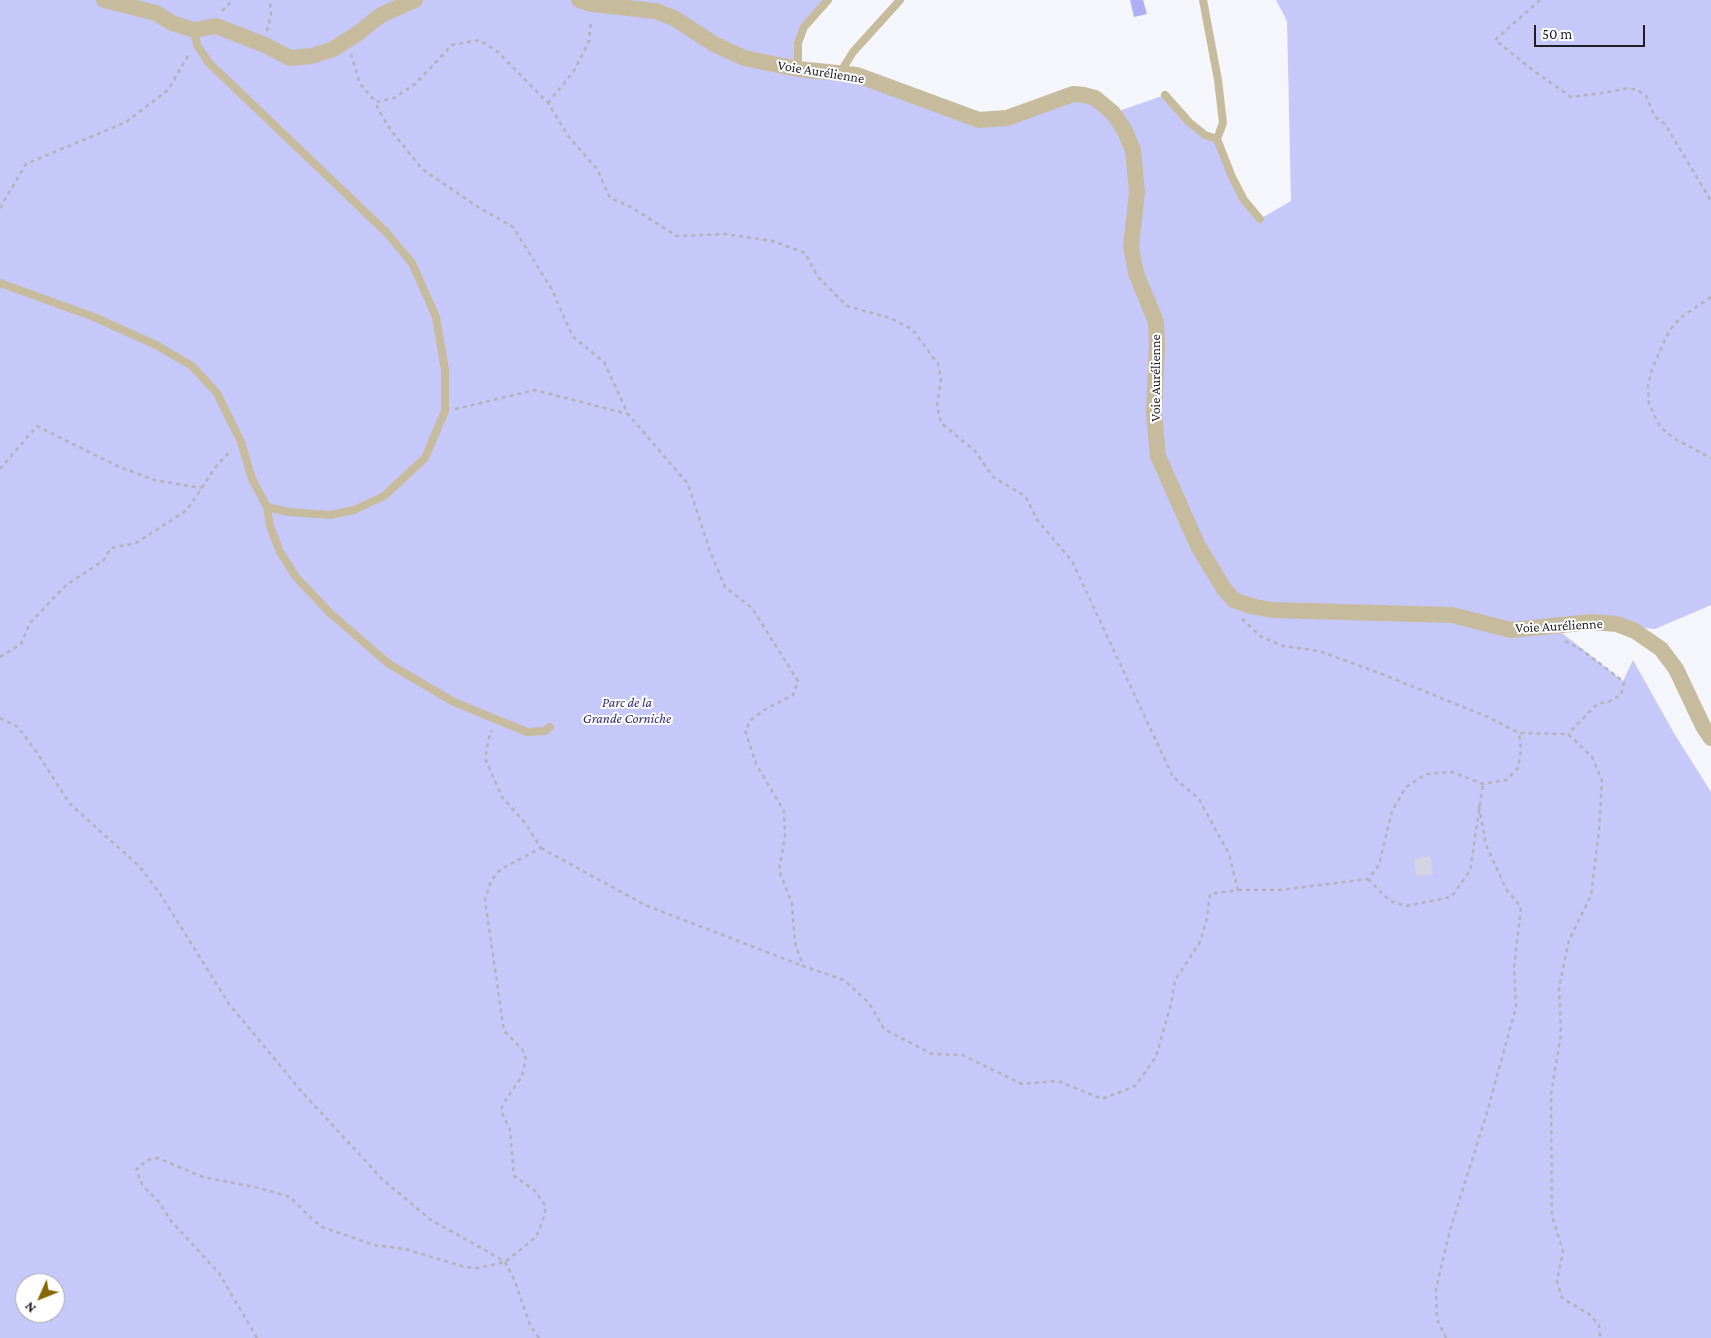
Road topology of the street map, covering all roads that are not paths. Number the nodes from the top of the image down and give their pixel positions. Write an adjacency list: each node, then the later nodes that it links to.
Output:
1 (104, 0): 7 (street)
2 (415, 0): 7 (street)
3 (828, 0): 8 (lane)
4 (900, 0): 9 (lane)
5 (1203, 0): 11 (lane)
6 (586, 2): 8 (street, Voie Aurélienne)
7 (196, 38): 14 (lane)
8 (798, 69): 9 (street, Voie Aurélienne)
9 (840, 73): 16 (street, Voie Aurélienne)
10 (1165, 95): 11 (lane)
11 (1217, 139): 12 (lane)
12 (1260, 219)
13 (0, 283): 14 (lane)
14 (267, 507): 15 (lane)
15 (550, 727)
16 (1711, 738)

